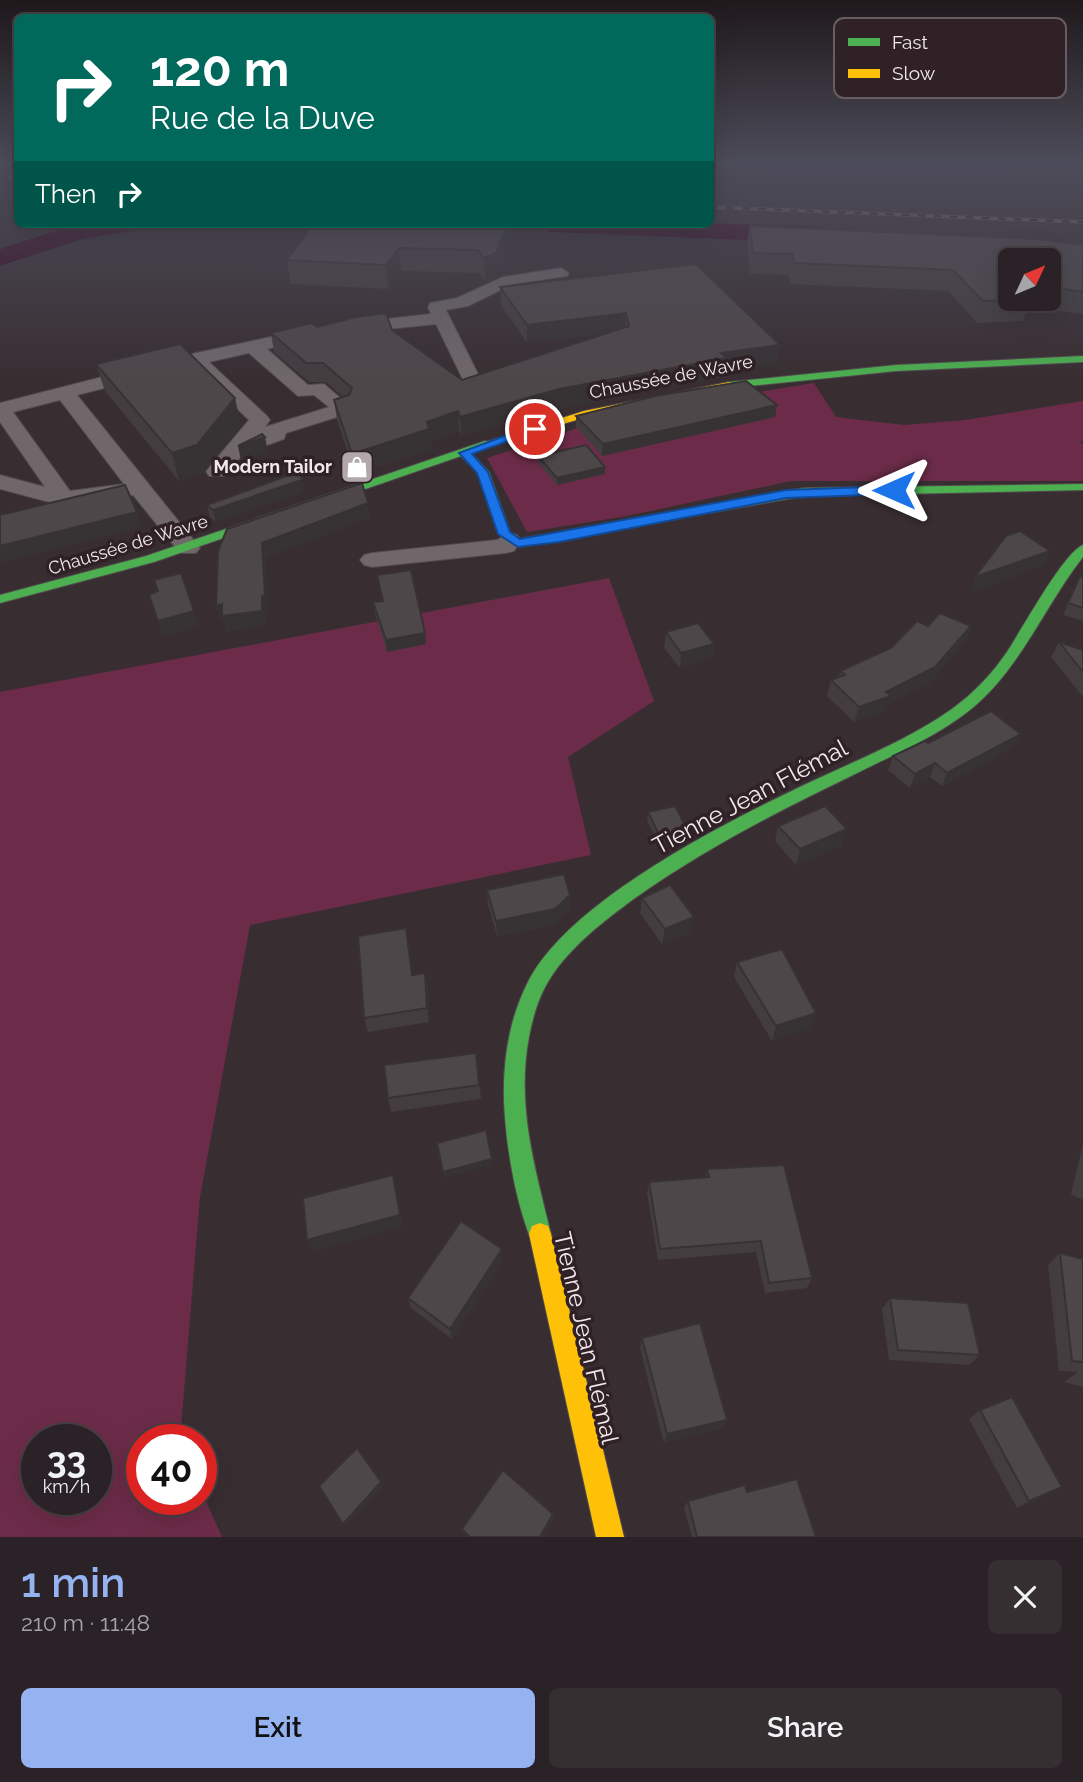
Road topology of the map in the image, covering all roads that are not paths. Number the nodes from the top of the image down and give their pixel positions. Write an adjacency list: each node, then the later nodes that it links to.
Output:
1 (561, 273): 2 (street)
2 (442, 318): 3 (street); 6 (street)
3 (255, 348): 4 (street); 9 (street)
4 (196, 359): 7 (street); 9 (street)
5 (1083, 359): 10 (street, Chaussée de Wavre)
6 (517, 369)
7 (65, 393): 8 (street); 13 (street)
8 (1, 409): 15 (street)
9 (236, 449): 11 (street)
10 (465, 453): 16 (street); 17 (street, Chaussée de Wavre)
11 (217, 471)
12 (0, 482): 15 (street)
13 (138, 488): 15 (street); 17 (street)
14 (1083, 488): 16 (street)
15 (64, 499)
16 (509, 540): 19 (street)
17 (188, 548): 20 (street, Chaussée de Wavre)
18 (1083, 549): 21 (street, Tienne Jean Flémal)
19 (372, 560)
20 (0, 599)
21 (610, 1537)

